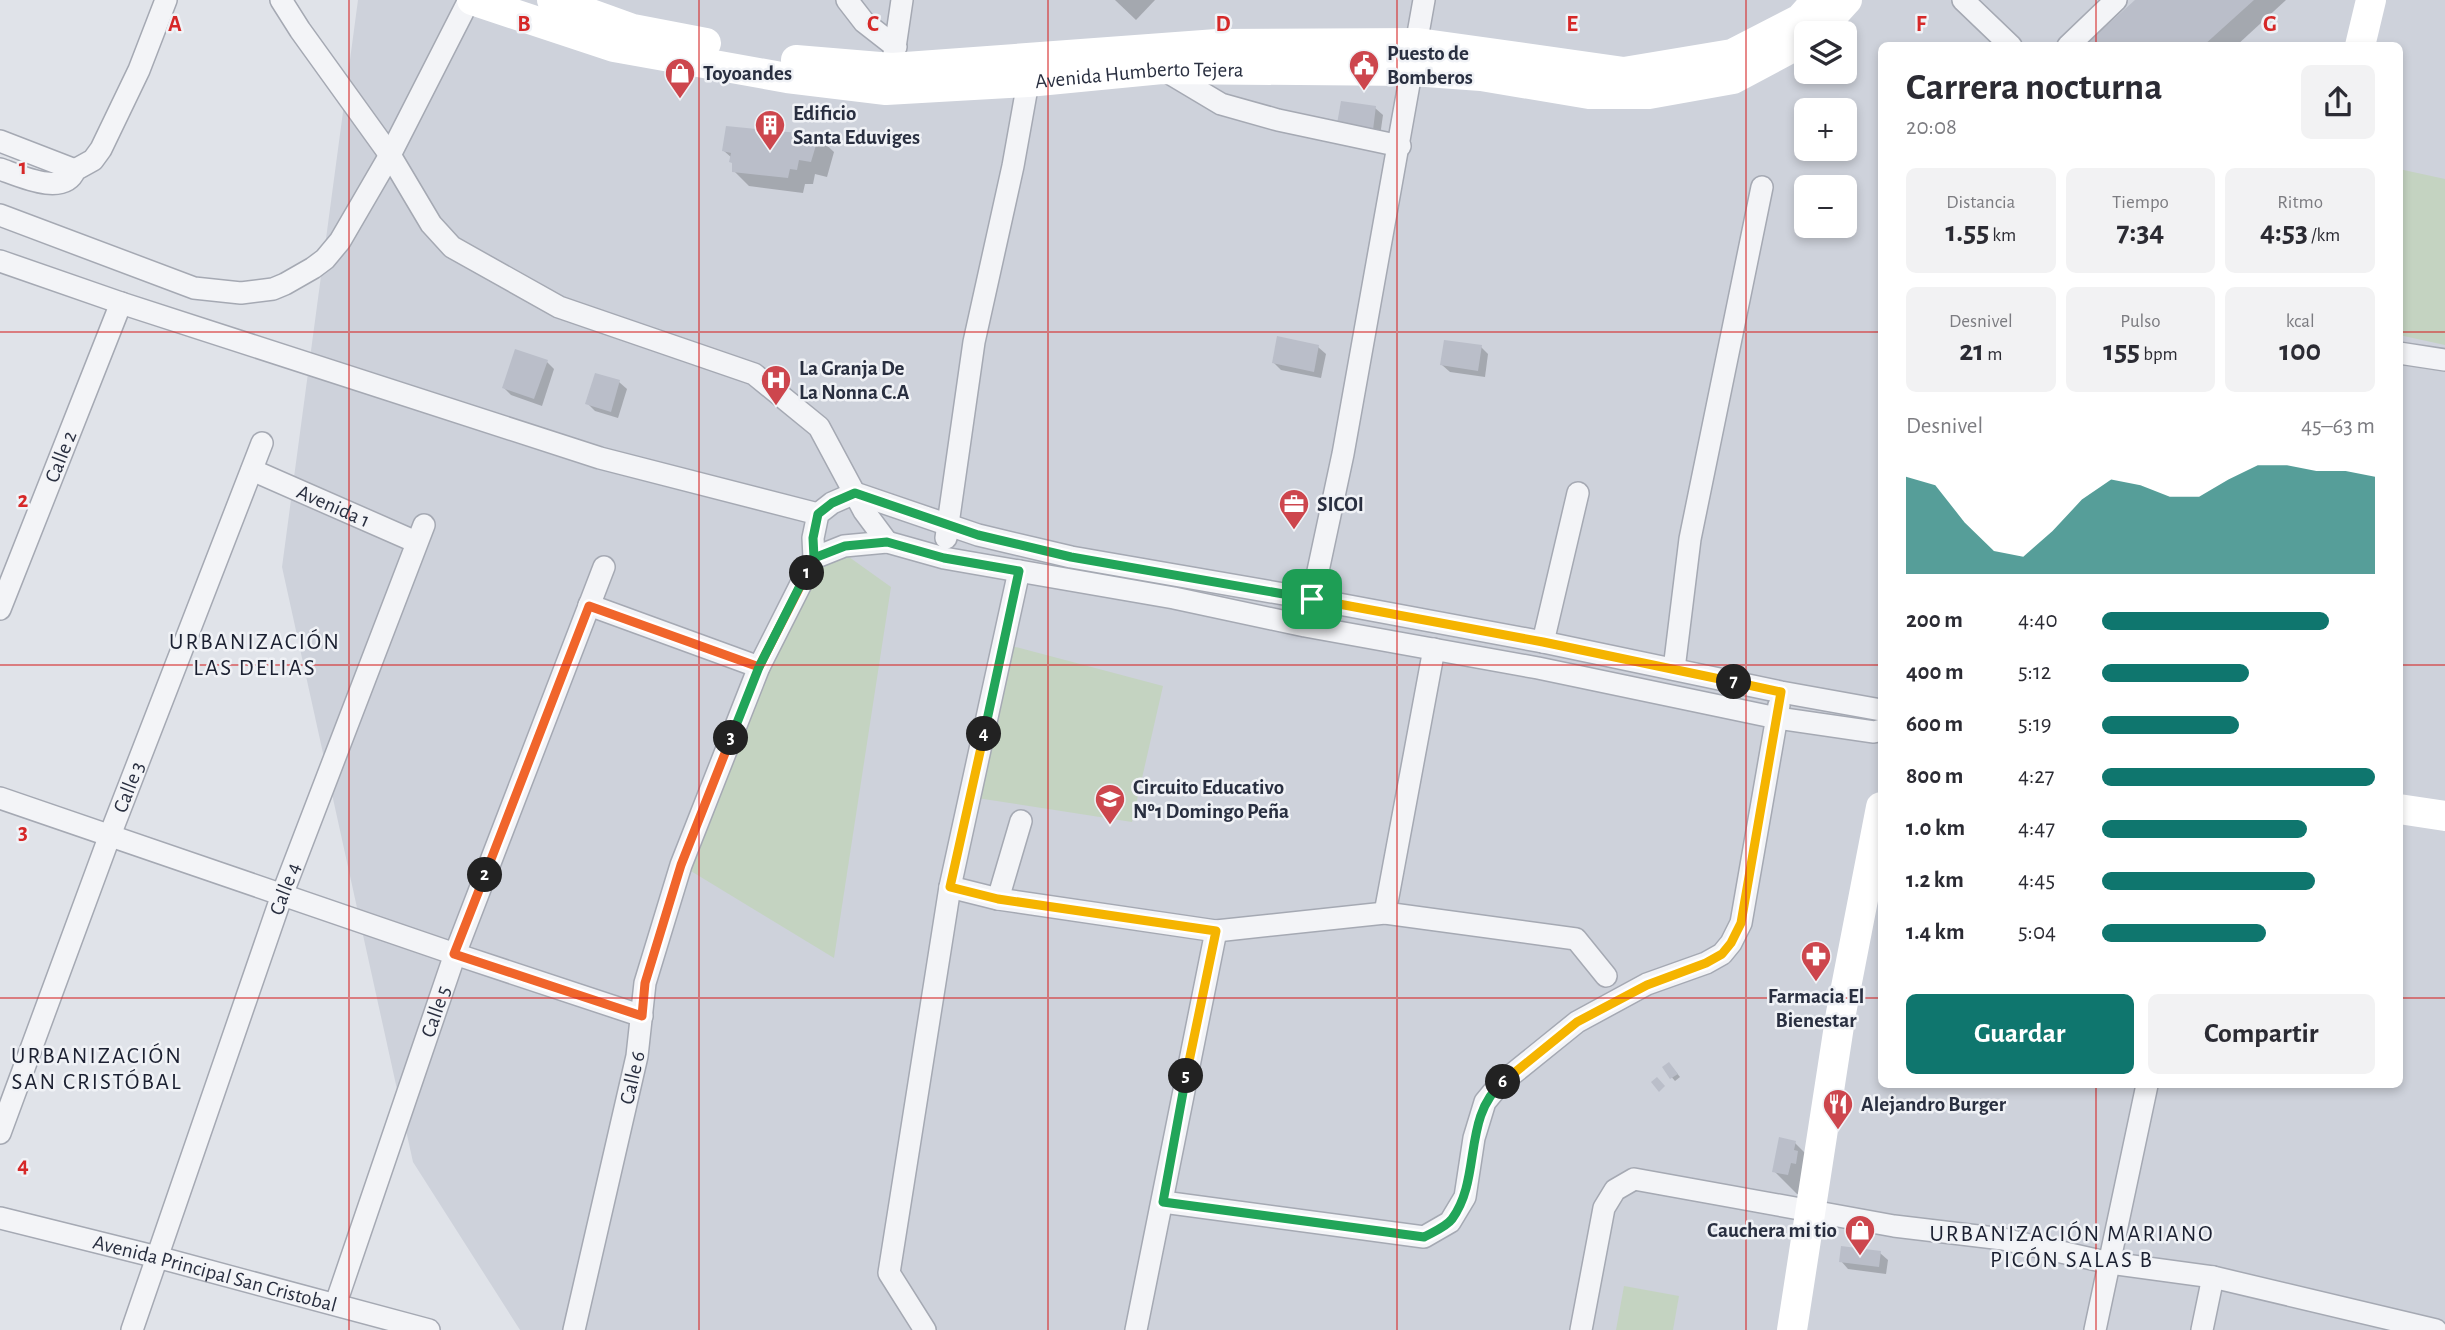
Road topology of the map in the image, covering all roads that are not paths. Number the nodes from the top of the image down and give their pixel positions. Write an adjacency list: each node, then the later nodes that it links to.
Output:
1 (166, 0): 28 (street)
2 (281, 0): 26 (street)
3 (471, 0): 23 (street, Avenida Humberto Tejera); 26 (street)
4 (552, 0): 21 (street, Avenida Humberto Tejera)
5 (846, 0): 21 (street)
6 (902, 0): 21 (street)
7 (1424, 0): 20 (street)
8 (1817, 0): 20 (street, Avenida Humberto Tejera)
9 (1847, 0): 14 (street)
10 (1963, 0): 15 (street)
11 (2116, 0): 16 (street)
12 (2371, 0): 17 (street)
13 (2391, 0): 18 (street)
14 (1828, 21)
15 (2007, 42)
16 (2072, 42)
17 (2362, 42)
18 (2382, 42)
19 (1794, 46): 20 (street, Avenida Humberto Tejera)
20 (1416, 57): 22 (street, Avenida Humberto Tejera); 23 (street, Avenida Humberto Tejera); 25 (street)
21 (894, 58): 23 (street, Avenida Humberto Tejera)
22 (1161, 68): 23 (street, Avenida Humberto Tejera); 25 (street)
23 (1030, 71): 40 (street)
24 (0, 141): 28 (street)
25 (1399, 146): 47 (street)
26 (390, 155): 30 (street); 37 (street)
27 (0, 169): 28 (street)
28 (75, 170)
29 (1762, 187): 53 (street)
30 (0, 215)
31 (0, 261): 32 (street)
32 (121, 303): 39 (street); 49 (street, Calle 2)
33 (2403, 354): 34 (street)
34 (2445, 360)
35 (262, 443): 36 (street, Calle 3)
36 (252, 470): 41 (street, Avenida 1); 63 (street, Calle 3)
37 (855, 493): 39 (street); 40 (street); 42 (street)
38 (1578, 493): 50 (street)
39 (818, 514): 43 (street)
40 (948, 526): 44 (street); 47 (street)
41 (420, 534): 65 (street, Calle 4)
42 (887, 542): 43 (street); 44 (street)
43 (814, 558): 52 (street, Calle 6)
44 (944, 558): 46 (street)
45 (604, 567): 48 (street, Calle 5)
46 (1019, 571): 51 (street); 64 (street)
47 (1312, 599): 50 (street)
48 (589, 606): 52 (street); 69 (street, Calle 5)
49 (0, 609)
50 (1543, 642): 53 (street)
51 (1434, 649): 56 (street); 67 (street)
52 (759, 667): 71 (street, Calle 6)
53 (1674, 669): 54 (street)
54 (1781, 692): 55 (street); 56 (street)
55 (1878, 709)
56 (1777, 718): 57 (street); 74 (street)
57 (1878, 731)
58 (0, 798): 63 (street)
59 (2403, 810): 60 (street)
60 (2445, 816)
61 (1021, 821): 66 (street)
62 (1878, 822): 75 (street)
63 (110, 835): 65 (street); 73 (street, Calle 3)
64 (950, 887): 66 (street); 84 (street)
65 (282, 895): 69 (street); 77 (street, Calle 4)
66 (998, 899): 68 (street)
67 (1385, 913): 68 (street); 70 (street)
68 (1216, 931): 74 (street)
69 (454, 954): 71 (street); 80 (street, Calle 5)
70 (1606, 976)
71 (642, 1016): 83 (street, Calle 6)
72 (2146, 1088): 78 (street)
73 (0, 1133)
74 (1163, 1202): 85 (street)
75 (1811, 1210): 78 (street); 86 (street); 87 (street)
76 (0, 1219): 77 (street, Avenida Principal San Cristobal)
77 (157, 1257): 80 (street, Avenida Principal San Cristobal); 81 (street, Calle 4)
78 (2110, 1263): 79 (street); 88 (street)
79 (2213, 1276): 89 (street); 90 (street)
80 (336, 1303): 82 (street, Avenida Principal San Cristobal)
81 (132, 1330)
82 (429, 1330)
83 (574, 1330)
84 (925, 1330)
85 (1136, 1330)
86 (1581, 1330)
87 (1792, 1330)
88 (2095, 1330)
89 (2202, 1330)
90 (2436, 1330)

